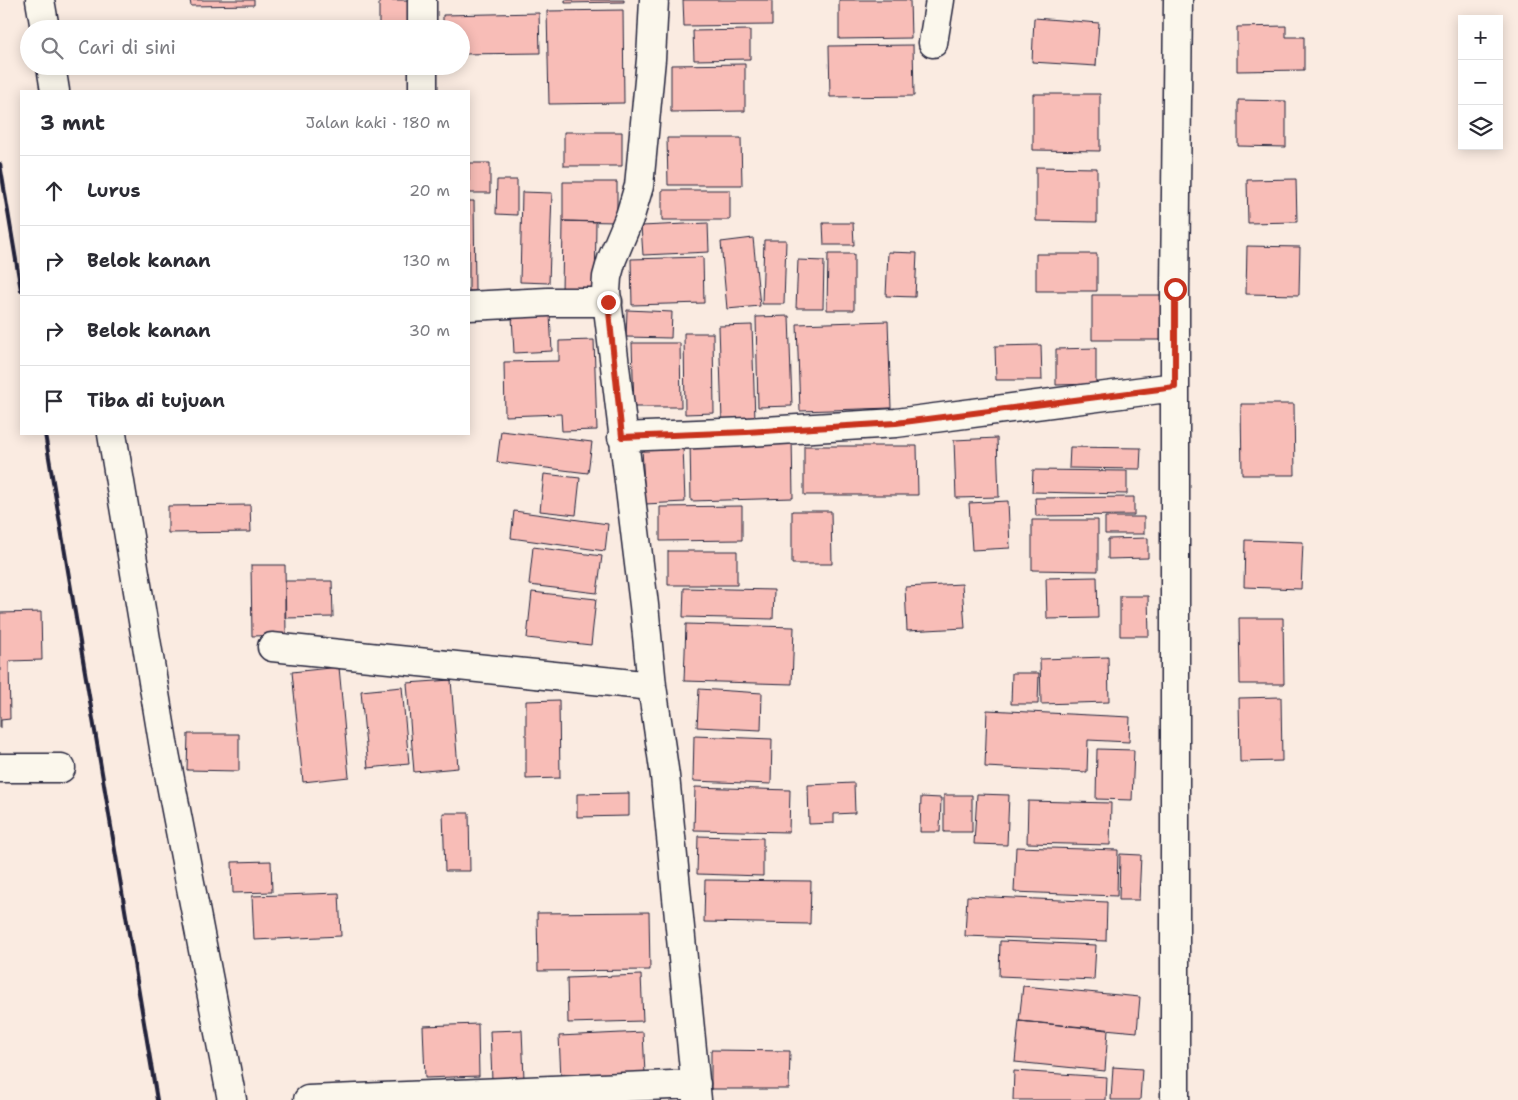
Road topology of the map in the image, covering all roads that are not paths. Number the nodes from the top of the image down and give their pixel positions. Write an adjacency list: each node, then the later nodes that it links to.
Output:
1 (40, 0): 6 (street)
2 (422, 0): 7 (street)
3 (654, 0): 13 (street)
4 (940, 0): 8 (street)
5 (1178, 0): 15 (street)
6 (43, 20)
7 (422, 20)
8 (933, 43)
9 (52, 75): 11 (street)
10 (422, 75): 12 (street)
11 (55, 90)
12 (423, 90)
13 (608, 302): 14 (street); 17 (street)
14 (470, 306)
15 (1175, 387): 17 (street); 25 (street)
16 (112, 435): 23 (street)
17 (622, 437): 19 (street)
18 (272, 647): 19 (street)
19 (652, 686): 22 (street)
20 (0, 768): 21 (street)
21 (61, 768)
22 (696, 1092): 24 (street)
23 (232, 1100)
24 (308, 1100)
25 (1175, 1100)

